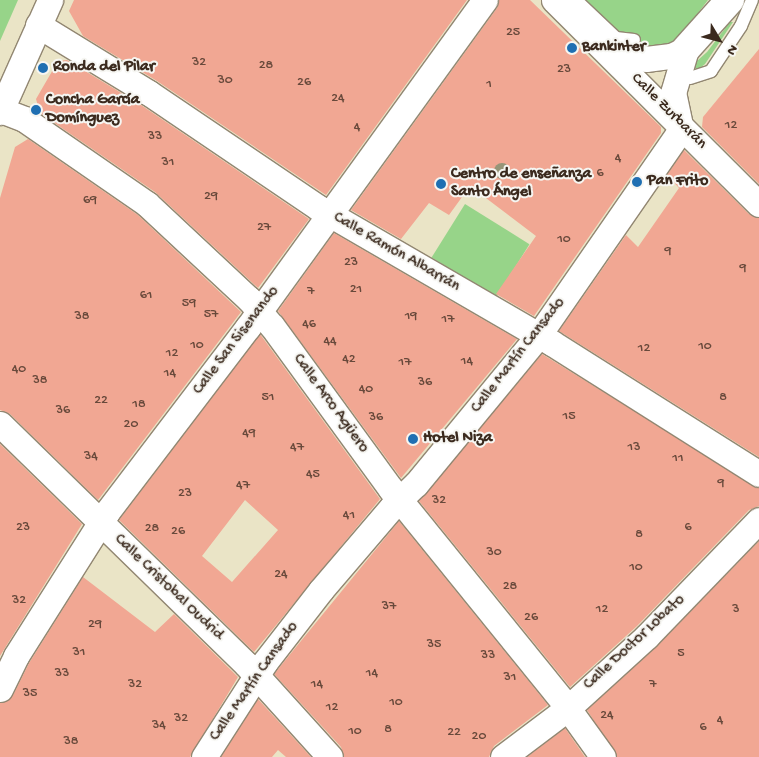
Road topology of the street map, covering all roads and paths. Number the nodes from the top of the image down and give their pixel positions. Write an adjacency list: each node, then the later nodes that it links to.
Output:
1 (50, 0): 7 (street)
2 (485, 0): 15 (street, Calle San Sisenando)
3 (554, 0): 10 (street, Calle Zurbarán)
4 (576, 0): 8 (lane)
5 (730, 0): 9 (street)
6 (752, 0): 11 (lane)
7 (38, 25): 12 (street); 15 (street, Calle Ramón Albarrán)
8 (634, 40)
9 (686, 50): 10 (street); 13 (street)
10 (612, 57): 13 (street, Calle Zurbarán)
11 (690, 78)
12 (1, 111): 16 (street, Calle Arco Agüero)
13 (680, 124): 14 (street, Calle Zurbarán); 17 (street, Calle Martín Cansado)
14 (759, 204)
15 (330, 214): 16 (street, Calle San Sisenando); 17 (street, Calle Ramón Albarrán)
16 (259, 311): 20 (street, Calle Arco Agüero); 22 (street, Calle San Sisenando)
17 (538, 336): 19 (street, Calle Ramón Albarrán); 20 (street, Calle Martín Cansado)
18 (0, 424): 22 (street, Calle Cristobal Oudrid)
19 (759, 474)
20 (402, 498): 23 (street, Calle Martín Cansado); 25 (street, Calle Arco Agüero)
21 (759, 520): 25 (street, Calle Doctor Lobato)
22 (100, 522): 23 (street, Calle Cristobal Oudrid); 24 (street, Calle San Sisenando)
23 (256, 676): 26 (street, Calle Martín Cansado); 27 (street, Calle Cristobal Oudrid)
24 (0, 689)
25 (568, 708): 28 (street, Calle Doctor Lobato); 29 (street, Calle Arco Agüero)
26 (204, 757)
27 (330, 757)
28 (504, 757)
29 (603, 757)

